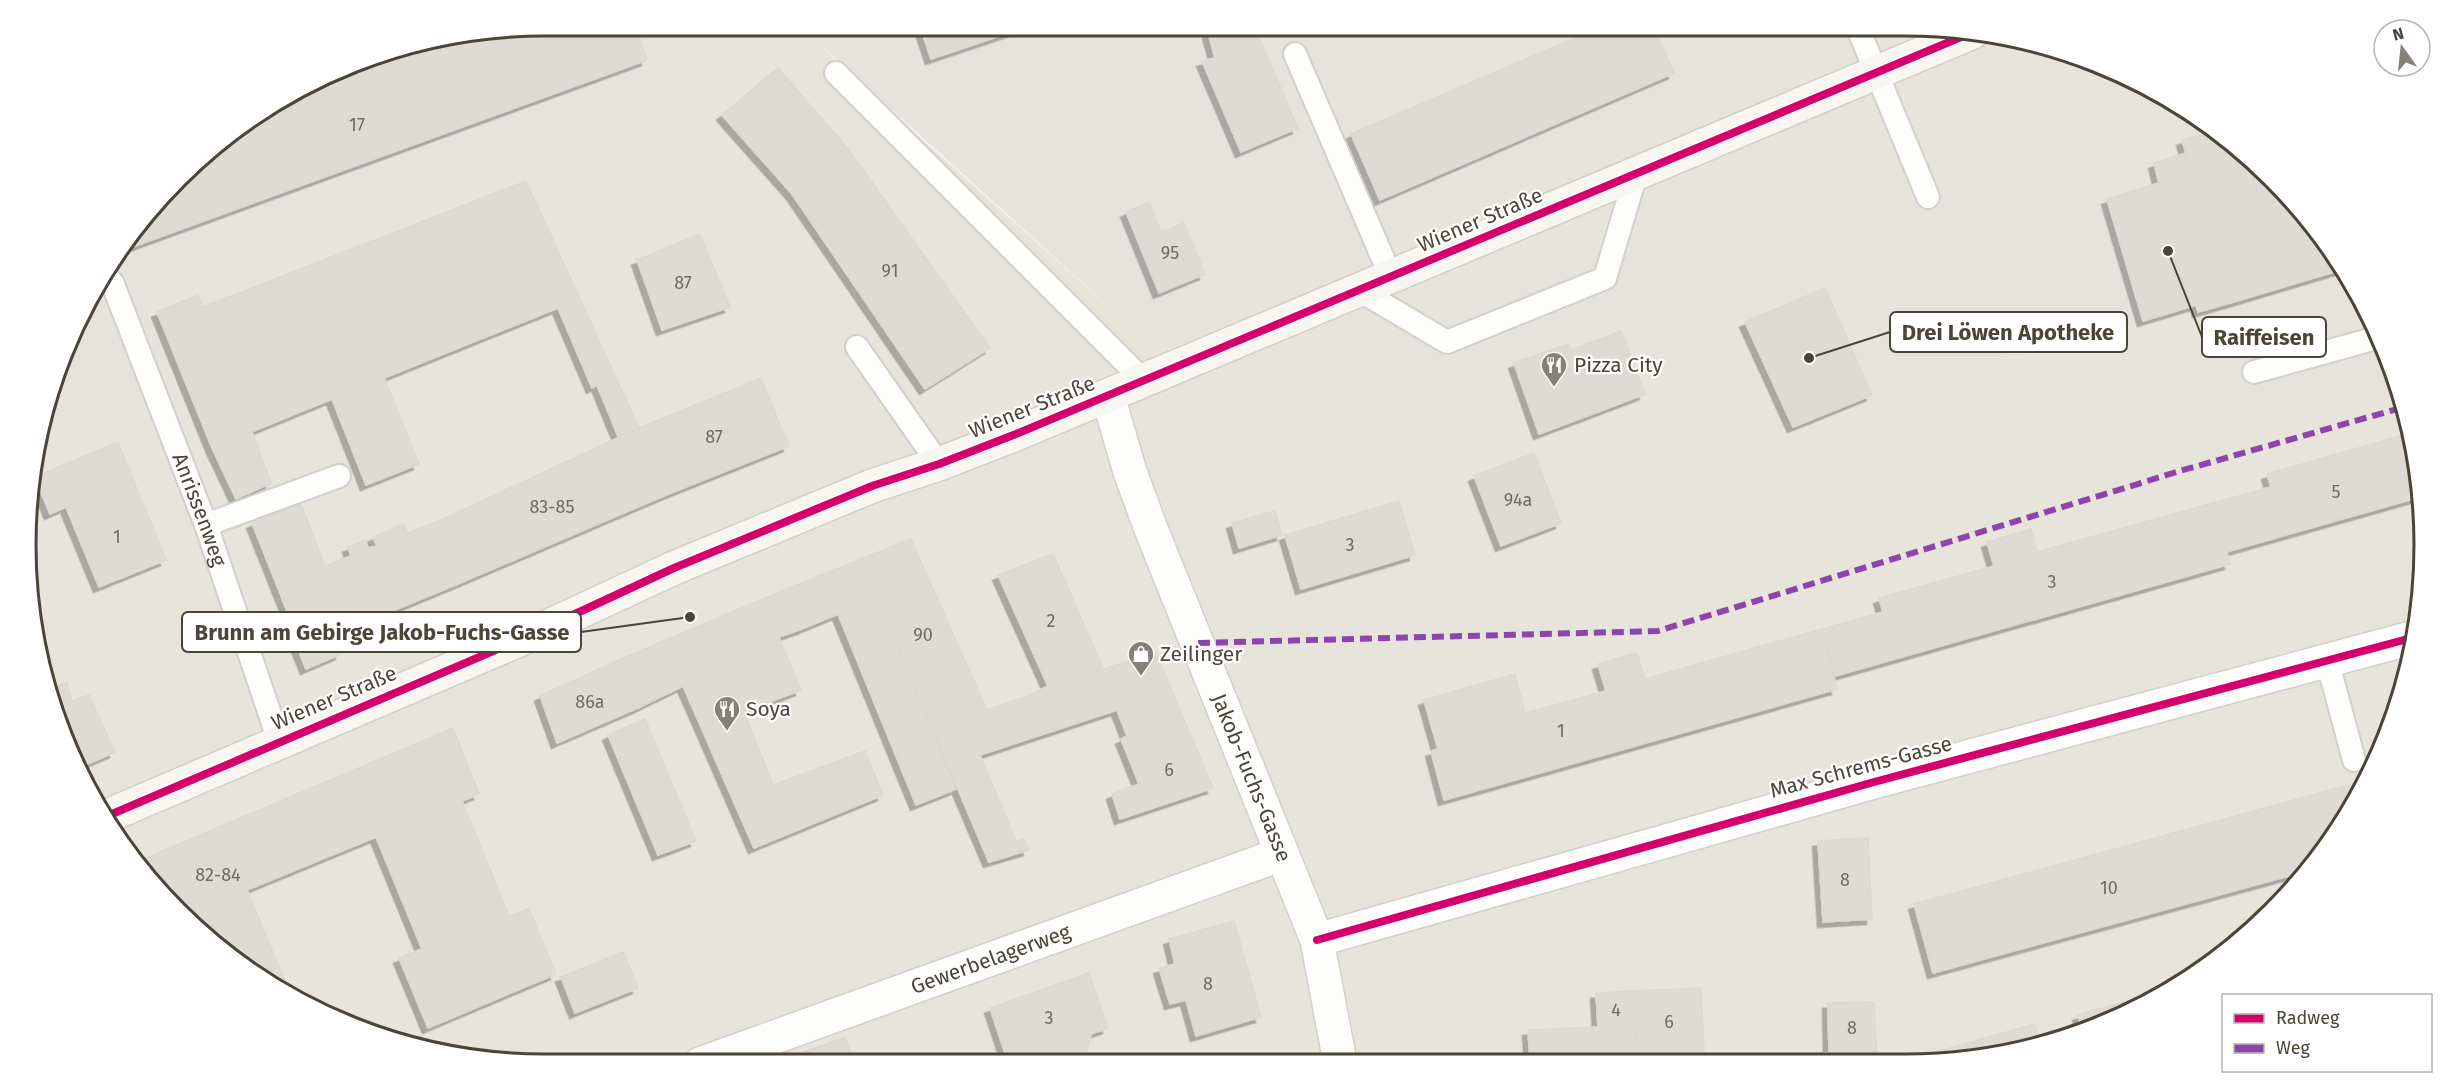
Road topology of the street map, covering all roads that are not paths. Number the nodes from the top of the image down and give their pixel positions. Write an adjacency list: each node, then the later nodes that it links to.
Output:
1 (1861, 36): 5 (lane)
2 (1957, 39): 5 (main road, Wiener Straße)
3 (1295, 54): 8 (lane)
4 (836, 73): 14 (lane)
5 (1876, 73): 6 (main road, Wiener Straße); 7 (lane)
6 (1636, 174): 8 (main road, Wiener Straße); 10 (lane)
7 (1928, 197)
8 (1391, 277): 10 (main road, Wiener Straße)
9 (112, 282): 18 (lane, Anrissenweg)
10 (1359, 290): 14 (main road, Wiener Straße)
11 (2371, 340): 13 (lane)
12 (857, 347): 16 (lane)
13 (2254, 372)
14 (1144, 381): 15 (main road, Wiener Straße)
15 (1108, 396): 16 (main road, Wiener Straße); 24 (street, Jakob-Fuchs-Gasse)
16 (939, 465): 21 (main road, Wiener Straße)
17 (339, 476): 18 (lane)
18 (206, 525): 21 (lane, Anrissenweg)
19 (2405, 640): 20 (street, Max Schrems-Gasse)
20 (2327, 660): 22 (lane); 25 (street, Max Schrems-Gasse)
21 (279, 741): 23 (main road, Wiener Straße)
22 (2354, 759)
23 (113, 814)
24 (1282, 854): 25 (street, Jakob-Fuchs-Gasse); 26 (street, Gewerbelagerweg)
25 (1317, 940): 27 (street, Jakob-Fuchs-Gasse)
26 (728, 1054)
27 (1338, 1054)

